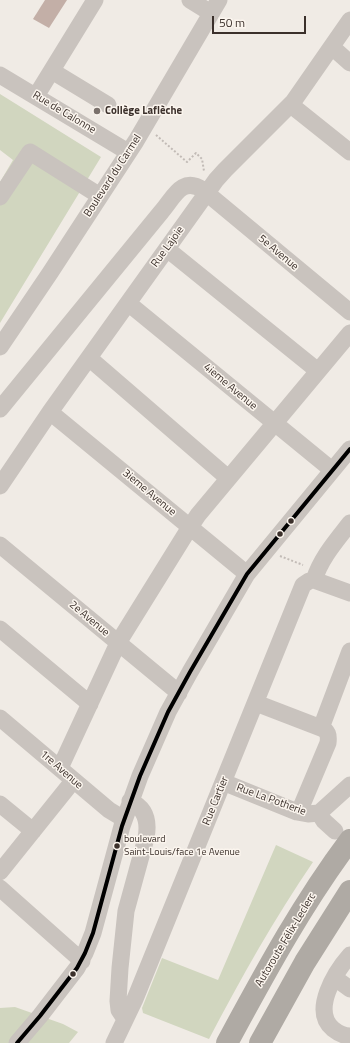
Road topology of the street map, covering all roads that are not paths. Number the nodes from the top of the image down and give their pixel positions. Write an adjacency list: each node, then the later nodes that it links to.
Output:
1 (96, 0): 7 (street)
2 (190, 0): 3 (street)
3 (215, 7): 12 (street, Boulevard du Carmel)
4 (350, 20): 5 (street, Rue Lajoie)
5 (332, 47): 6 (street); 11 (street, Rue Lajoie)
6 (350, 63)
7 (52, 71): 9 (street); 10 (street)
8 (0, 75): 9 (street, Rue de Calonne)
9 (36, 96): 12 (street, Rue de Calonne)
10 (108, 105)
11 (291, 105): 13 (street); 14 (street, Rue Lajoie)
12 (128, 152): 15 (street, Boulevard du Carmel)
13 (350, 152)
14 (207, 194): 17 (street, Rue Lajoie); 19 (street, 5e Avenue); 24 (street, 5e Avenue)
15 (100, 196): 16 (street); 21 (street, Boulevard du Carmel)
16 (0, 197)
17 (167, 248): 18 (street, Rue Lajoie); 23 (street)
18 (128, 303): 22 (street, Rue Lajoie); 26 (street, 4ieme Avenue)
19 (350, 312)
20 (350, 333): 23 (street)
21 (0, 347)
22 (89, 358): 25 (street, Rue Lajoie); 29 (street)
23 (318, 371): 26 (street)
24 (0, 409)
25 (50, 412): 30 (street, Rue Lajoie); 32 (street, 3ieme Avenue)
26 (274, 423): 28 (street, 4ieme Avenue); 29 (street)
27 (350, 448): 28 (street)
28 (332, 470): 34 (street)
29 (228, 478): 32 (street)
30 (0, 486)
31 (350, 524): 35 (street, Rue Cartier)
32 (190, 527): 34 (street, 3ieme Avenue); 38 (street)
33 (0, 545): 38 (street, 2e Avenue)
34 (247, 574): 40 (street)
35 (311, 581): 36 (street); 41 (street, Rue Cartier)
36 (350, 593)
37 (0, 629): 42 (street)
38 (118, 643): 40 (street, 2e Avenue); 42 (street)
39 (350, 651): 44 (street)
40 (179, 693): 49 (street)
41 (256, 702): 44 (street); 47 (street, Rue Cartier)
42 (90, 704): 45 (street)
43 (0, 718): 45 (street, 1re Avenue)
44 (321, 728): 51 (street)
45 (60, 768): 46 (street, 1re Avenue)
46 (73, 781): 53 (street, 1re Avenue); 54 (street)
47 (223, 782): 51 (street, Rue La Potherie); 63 (street, Rue Cartier)
48 (350, 785): 52 (street)
49 (130, 801): 53 (street); 63 (street)
50 (0, 804): 54 (street)
51 (299, 812): 52 (street, Rue La Potherie)
52 (319, 812): 55 (street)
53 (124, 819): 60 (street)
54 (33, 832): 56 (street)
55 (342, 835): 67 (highway, Autoroute Félix-Leclerc)
56 (0, 872)
57 (0, 888): 60 (street)
58 (350, 891): 68 (highway)
59 (350, 955): 61 (street)
60 (82, 961): 65 (street)
61 (335, 978): 62 (street); 64 (street)
62 (350, 987)
63 (125, 1019): 66 (street, Rue Cartier)
64 (350, 1036)
65 (17, 1043)
66 (114, 1043)
67 (227, 1043)
68 (260, 1043)

